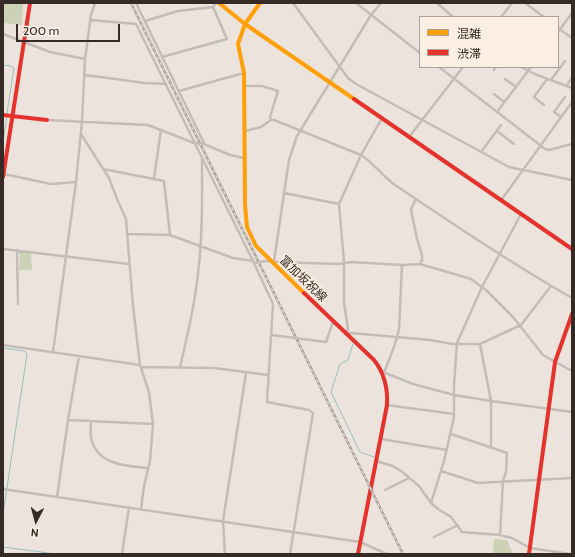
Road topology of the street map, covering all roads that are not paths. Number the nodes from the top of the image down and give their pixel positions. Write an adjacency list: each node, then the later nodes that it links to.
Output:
1 (30, 3): 24 (street)
2 (95, 3): 18 (street)
3 (136, 3): 19 (street)
4 (217, 3): 12 (street); 20 (street)
5 (260, 3): 20 (street, 富加坂祝線)
6 (293, 3): 29 (street)
7 (356, 3): 14 (street)
8 (381, 3): 14 (street)
9 (437, 3): 15 (street)
10 (512, 3): 16 (street)
11 (525, 3): 17 (street)
12 (213, 6): 19 (street); 26 (street)
13 (572, 14): 21 (street)
14 (371, 15): 25 (street); 29 (street)
15 (452, 16)
16 (502, 16)
17 (543, 16)
18 (91, 20): 27 (street); 43 (street)
19 (144, 21): 26 (street)
20 (245, 24): 35 (street, 富加坂祝線); 42 (street)
21 (559, 30): 23 (street)
22 (3, 34): 24 (street)
23 (572, 38)
24 (24, 42): 27 (street); 55 (street)
25 (419, 52)
26 (162, 57): 48 (street)
27 (85, 59): 36 (street)
28 (565, 62): 41 (street)
29 (340, 66): 42 (street); 60 (street)
30 (440, 68): 38 (street)
31 (462, 68): 38 (street)
32 (522, 68): 34 (street)
33 (530, 68): 34 (street)
34 (528, 71): 40 (street); 46 (street)
35 (244, 73): 44 (street, 富加坂祝線); 48 (street)
36 (85, 75): 43 (street); 61 (street)
37 (572, 78): 45 (street)
38 (454, 79): 54 (street); 60 (street)
39 (505, 79): 46 (street)
40 (547, 79): 41 (street); 53 (street)
41 (551, 80): 45 (street)
42 (330, 81): 57 (street); 64 (street)
43 (166, 84): 69 (street)
44 (244, 86): 59 (street); 66 (street, 富加坂祝線)
45 (566, 86): 47 (street)
46 (516, 87): 51 (street)
47 (572, 88)
48 (179, 91): 70 (street)
49 (494, 94): 51 (street)
50 (565, 97): 56 (street)
51 (504, 102): 54 (street)
52 (572, 102): 56 (street)
53 (544, 105)
54 (497, 112): 73 (street)
55 (7, 116): 58 (street); 80 (street)
56 (561, 117): 73 (street)
57 (383, 118): 68 (street); 75 (street)
58 (47, 120): 61 (street)
59 (271, 120): 64 (street); 66 (street)
60 (422, 120): 68 (street); 74 (street)
61 (82, 121): 63 (street); 67 (street)
62 (501, 125): 65 (street)
63 (160, 130): 69 (street); 81 (street)
64 (300, 130): 75 (street); 84 (street)
65 (497, 130): 71 (street); 74 (street)
66 (245, 131): 76 (street, 富加坂祝線)
67 (80, 134): 78 (street); 83 (street)
68 (409, 137): 86 (street)
69 (194, 143): 70 (street); 77 (street)
70 (204, 144): 76 (street)
71 (514, 144)
72 (572, 144): 73 (street)
73 (540, 145): 79 (street)
74 (481, 152): 79 (street)
75 (360, 155): 85 (street); 87 (street)
76 (244, 158): 97 (street, 富加坂祝線)
77 (202, 159): 91 (street); 98 (street)
78 (103, 169): 81 (street); 89 (street)
79 (522, 170): 82 (street); 86 (street)
80 (3, 175): 83 (street)
81 (154, 178): 90 (street)
82 (572, 180)
83 (76, 182): 96 (street)
84 (284, 193): 87 (street); 97 (street)
85 (416, 199): 95 (street); 101 (street)
86 (502, 199): 88 (street)
87 (339, 204): 99 (street)
88 (521, 213): 93 (street); 95 (street)
89 (127, 234): 90 (street); 100 (street)
90 (170, 235): 91 (street)
91 (201, 247): 98 (street); 120 (street)
92 (3, 249): 94 (street)
93 (572, 249)
94 (17, 250): 96 (street); 106 (street)
95 (500, 254): 103 (street); 104 (street)
96 (66, 257): 100 (street); 116 (street)
97 (272, 261): 98 (street); 99 (street); 108 (street, 富加坂祝線)
98 (253, 262): 111 (street)
99 (344, 262): 102 (street); 110 (street)
100 (129, 264): 119 (street)
101 (420, 264): 102 (street); 104 (street)
102 (402, 265): 112 (street)
103 (551, 286): 105 (street); 109 (street)
104 (482, 287): 109 (street); 113 (street)
105 (572, 298)
106 (18, 304)
107 (572, 314): 118 (street)
108 (333, 322): 110 (street, 富加坂祝線); 111 (street)
109 (521, 325): 114 (street); 118 (street)
110 (346, 334): 112 (street); 122 (street, 富加坂祝線)
111 (271, 335): 124 (street)
112 (397, 337): 113 (street); 122 (street)
113 (457, 343): 114 (street); 125 (street)
114 (480, 344): 126 (street)
115 (3, 345): 116 (street)
116 (53, 352): 117 (street)
117 (79, 356): 119 (street); 131 (street)
118 (556, 362): 121 (street); 128 (street)
119 (140, 366): 120 (street); 133 (street)
120 (180, 367): 123 (street)
121 (572, 370)
122 (383, 372): 125 (street); 127 (street, 富加坂祝線)
123 (246, 373): 124 (street); 151 (street)
124 (268, 375): 153 (street)
125 (454, 395): 126 (street); 130 (street)
126 (491, 401): 128 (street); 136 (street)
127 (387, 405): 130 (street); 135 (street, 富加坂祝線)
128 (548, 408): 129 (street); 143 (street)
129 (572, 412)
130 (454, 414): 134 (street)
131 (68, 420): 132 (street); 147 (street)
132 (91, 422): 133 (street); 139 (street)
133 (153, 424): 139 (street)
134 (451, 434): 136 (street); 137 (street)
135 (381, 438): 137 (street); 138 (street, 富加坂祝線)
136 (491, 447): 144 (street)
137 (447, 450): 140 (street)
138 (376, 461): 141 (street); 156 (street, 富加坂祝線)
139 (148, 468): 150 (street)
140 (441, 471): 144 (street); 148 (street)
141 (409, 478): 146 (street); 148 (street)
142 (572, 478): 143 (street)
143 (538, 480): 144 (street); 157 (street)
144 (503, 481): 154 (street)
145 (6, 489): 147 (street)
146 (385, 490)
147 (57, 497): 149 (street)
148 (431, 503): 152 (street)
149 (129, 507): 150 (street); 158 (street)
150 (141, 509): 151 (street)
151 (223, 521): 153 (street); 159 (street)
152 (458, 525): 154 (street); 155 (street)
153 (293, 531): 156 (street); 160 (street)
154 (500, 535): 157 (street)
155 (434, 537)
156 (360, 542): 161 (street, 富加坂祝線); 162 (street)
157 (530, 548): 163 (street); 164 (street)
158 (122, 554)
159 (224, 554)
160 (290, 554)
161 (358, 554)
162 (387, 554)
163 (530, 554)
164 (570, 554)

